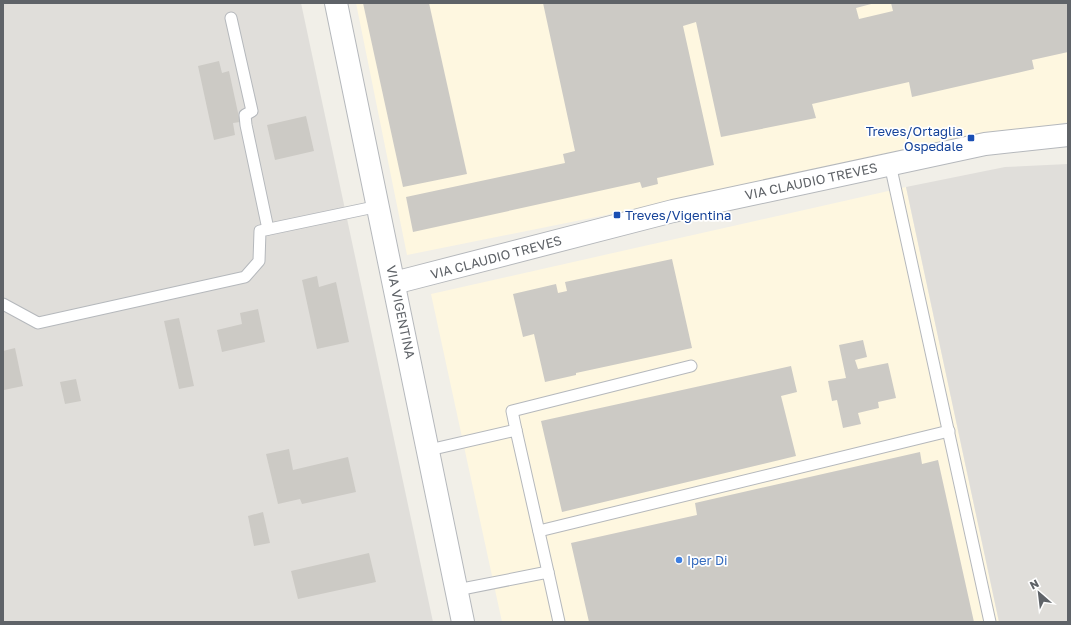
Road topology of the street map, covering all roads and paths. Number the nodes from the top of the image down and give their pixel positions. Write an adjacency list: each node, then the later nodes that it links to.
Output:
1 (336, 3): 5 (street, VIA VIGENTINA)
2 (231, 18): 6 (lane)
3 (1068, 135): 4 (street, VIA CLAUDIO TREVES)
4 (890, 164): 7 (street, VIA CLAUDIO TREVES); 11 (lane)
5 (379, 206): 6 (lane); 7 (street, VIA VIGENTINA)
6 (268, 229): 8 (lane)
7 (394, 283): 12 (street, VIA VIGENTINA)
8 (3, 304)
9 (691, 366): 10 (lane)
10 (516, 430): 12 (lane); 13 (lane)
11 (949, 431): 13 (lane); 18 (lane)
12 (429, 450): 15 (street, VIA VIGENTINA)
13 (539, 531): 14 (lane)
14 (548, 572): 15 (lane); 17 (lane)
15 (457, 590): 16 (street, VIA VIGENTINA)
16 (464, 622)
17 (559, 622)
18 (990, 622)

